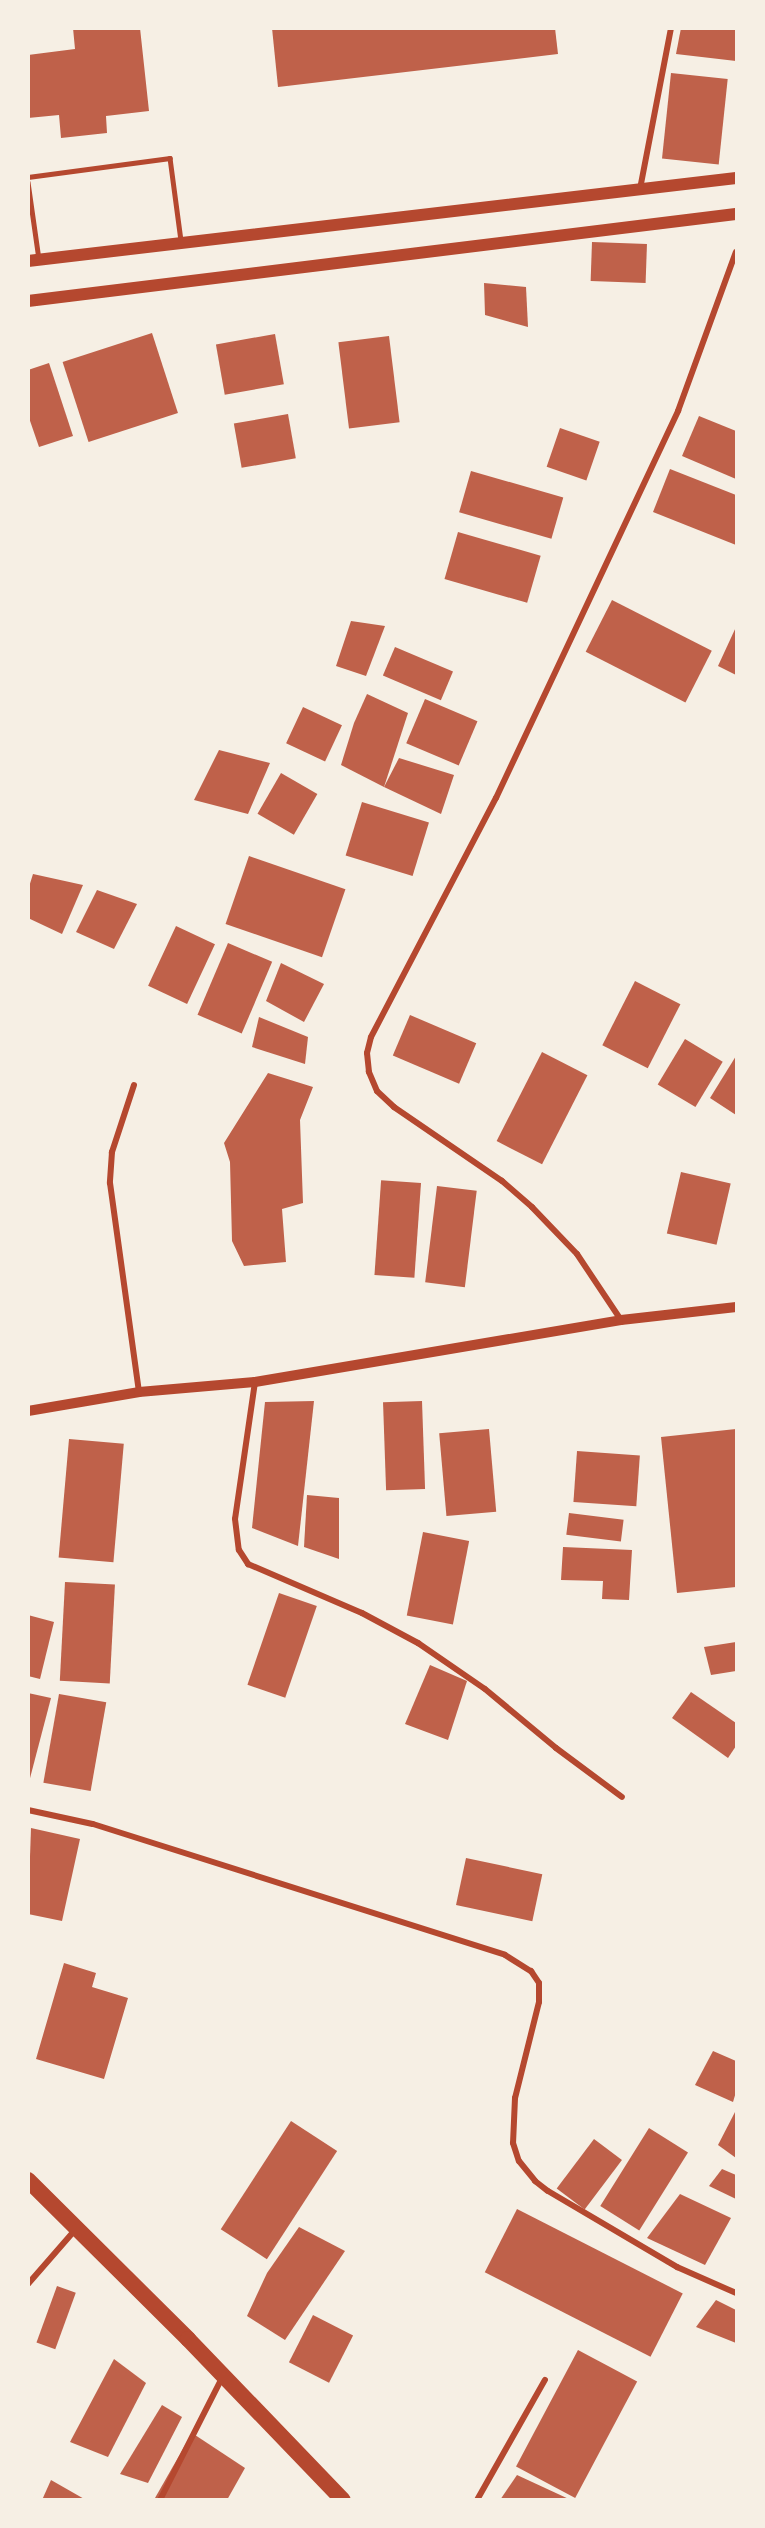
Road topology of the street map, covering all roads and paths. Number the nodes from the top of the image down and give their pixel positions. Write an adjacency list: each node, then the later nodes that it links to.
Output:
1 (671, 28): 5 (street)
2 (28, 177): 7 (lane)
3 (736, 178): 5 (main road)
4 (28, 182): 9 (lane)
5 (640, 189): 7 (main road)
6 (736, 214): 10 (main road)
7 (181, 243): 9 (main road)
8 (736, 252): 13 (street)
9 (34, 261)
10 (28, 300)
11 (134, 1085): 15 (street)
12 (736, 1307): 13 (street)
13 (621, 1320): 14 (street)
14 (255, 1382): 15 (street); 17 (street)
15 (139, 1392): 16 (street)
16 (28, 1411)
17 (622, 1797)
18 (28, 1810): 22 (street)
19 (28, 2180): 20 (highway)
20 (75, 2229): 21 (street); 23 (highway)
21 (28, 2284)
22 (736, 2294)
23 (224, 2376): 25 (street); 26 (highway)
24 (545, 2380): 27 (street)
25 (160, 2499)
26 (343, 2499)
27 (477, 2499)

